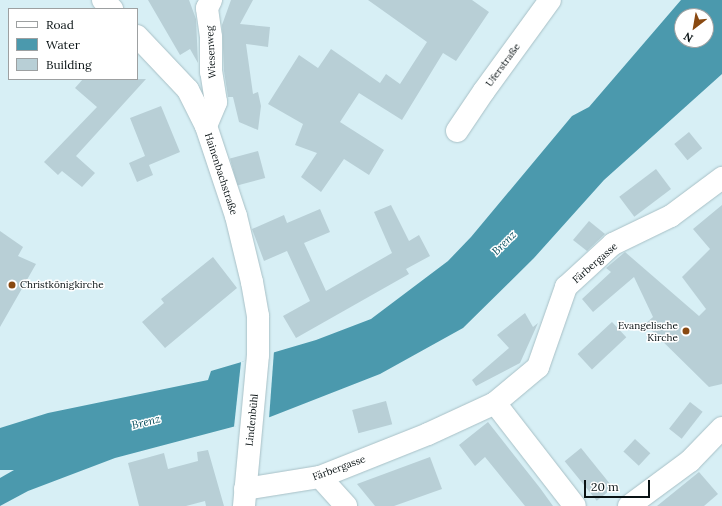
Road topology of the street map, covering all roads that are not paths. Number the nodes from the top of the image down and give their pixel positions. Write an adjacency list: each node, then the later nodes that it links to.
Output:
1 (103, 0): 4 (street)
2 (211, 0): 6 (street, Wiesenweg)
3 (550, 0): 7 (street, Uferstraße)
4 (111, 8)
5 (138, 37): 6 (street, Hainenbachstraße)
6 (206, 126): 9 (street, Hainenbachstraße)
7 (457, 131)
8 (722, 178): 10 (street, Färbergasse)
9 (259, 335): 13 (street, Lindenbühl)
10 (495, 402): 12 (street, Färbergasse); 15 (street)
11 (722, 428): 16 (street)
12 (320, 477): 13 (street, Färbergasse); 14 (street)
13 (244, 498)
14 (346, 506)
15 (575, 506)
16 (629, 506)

